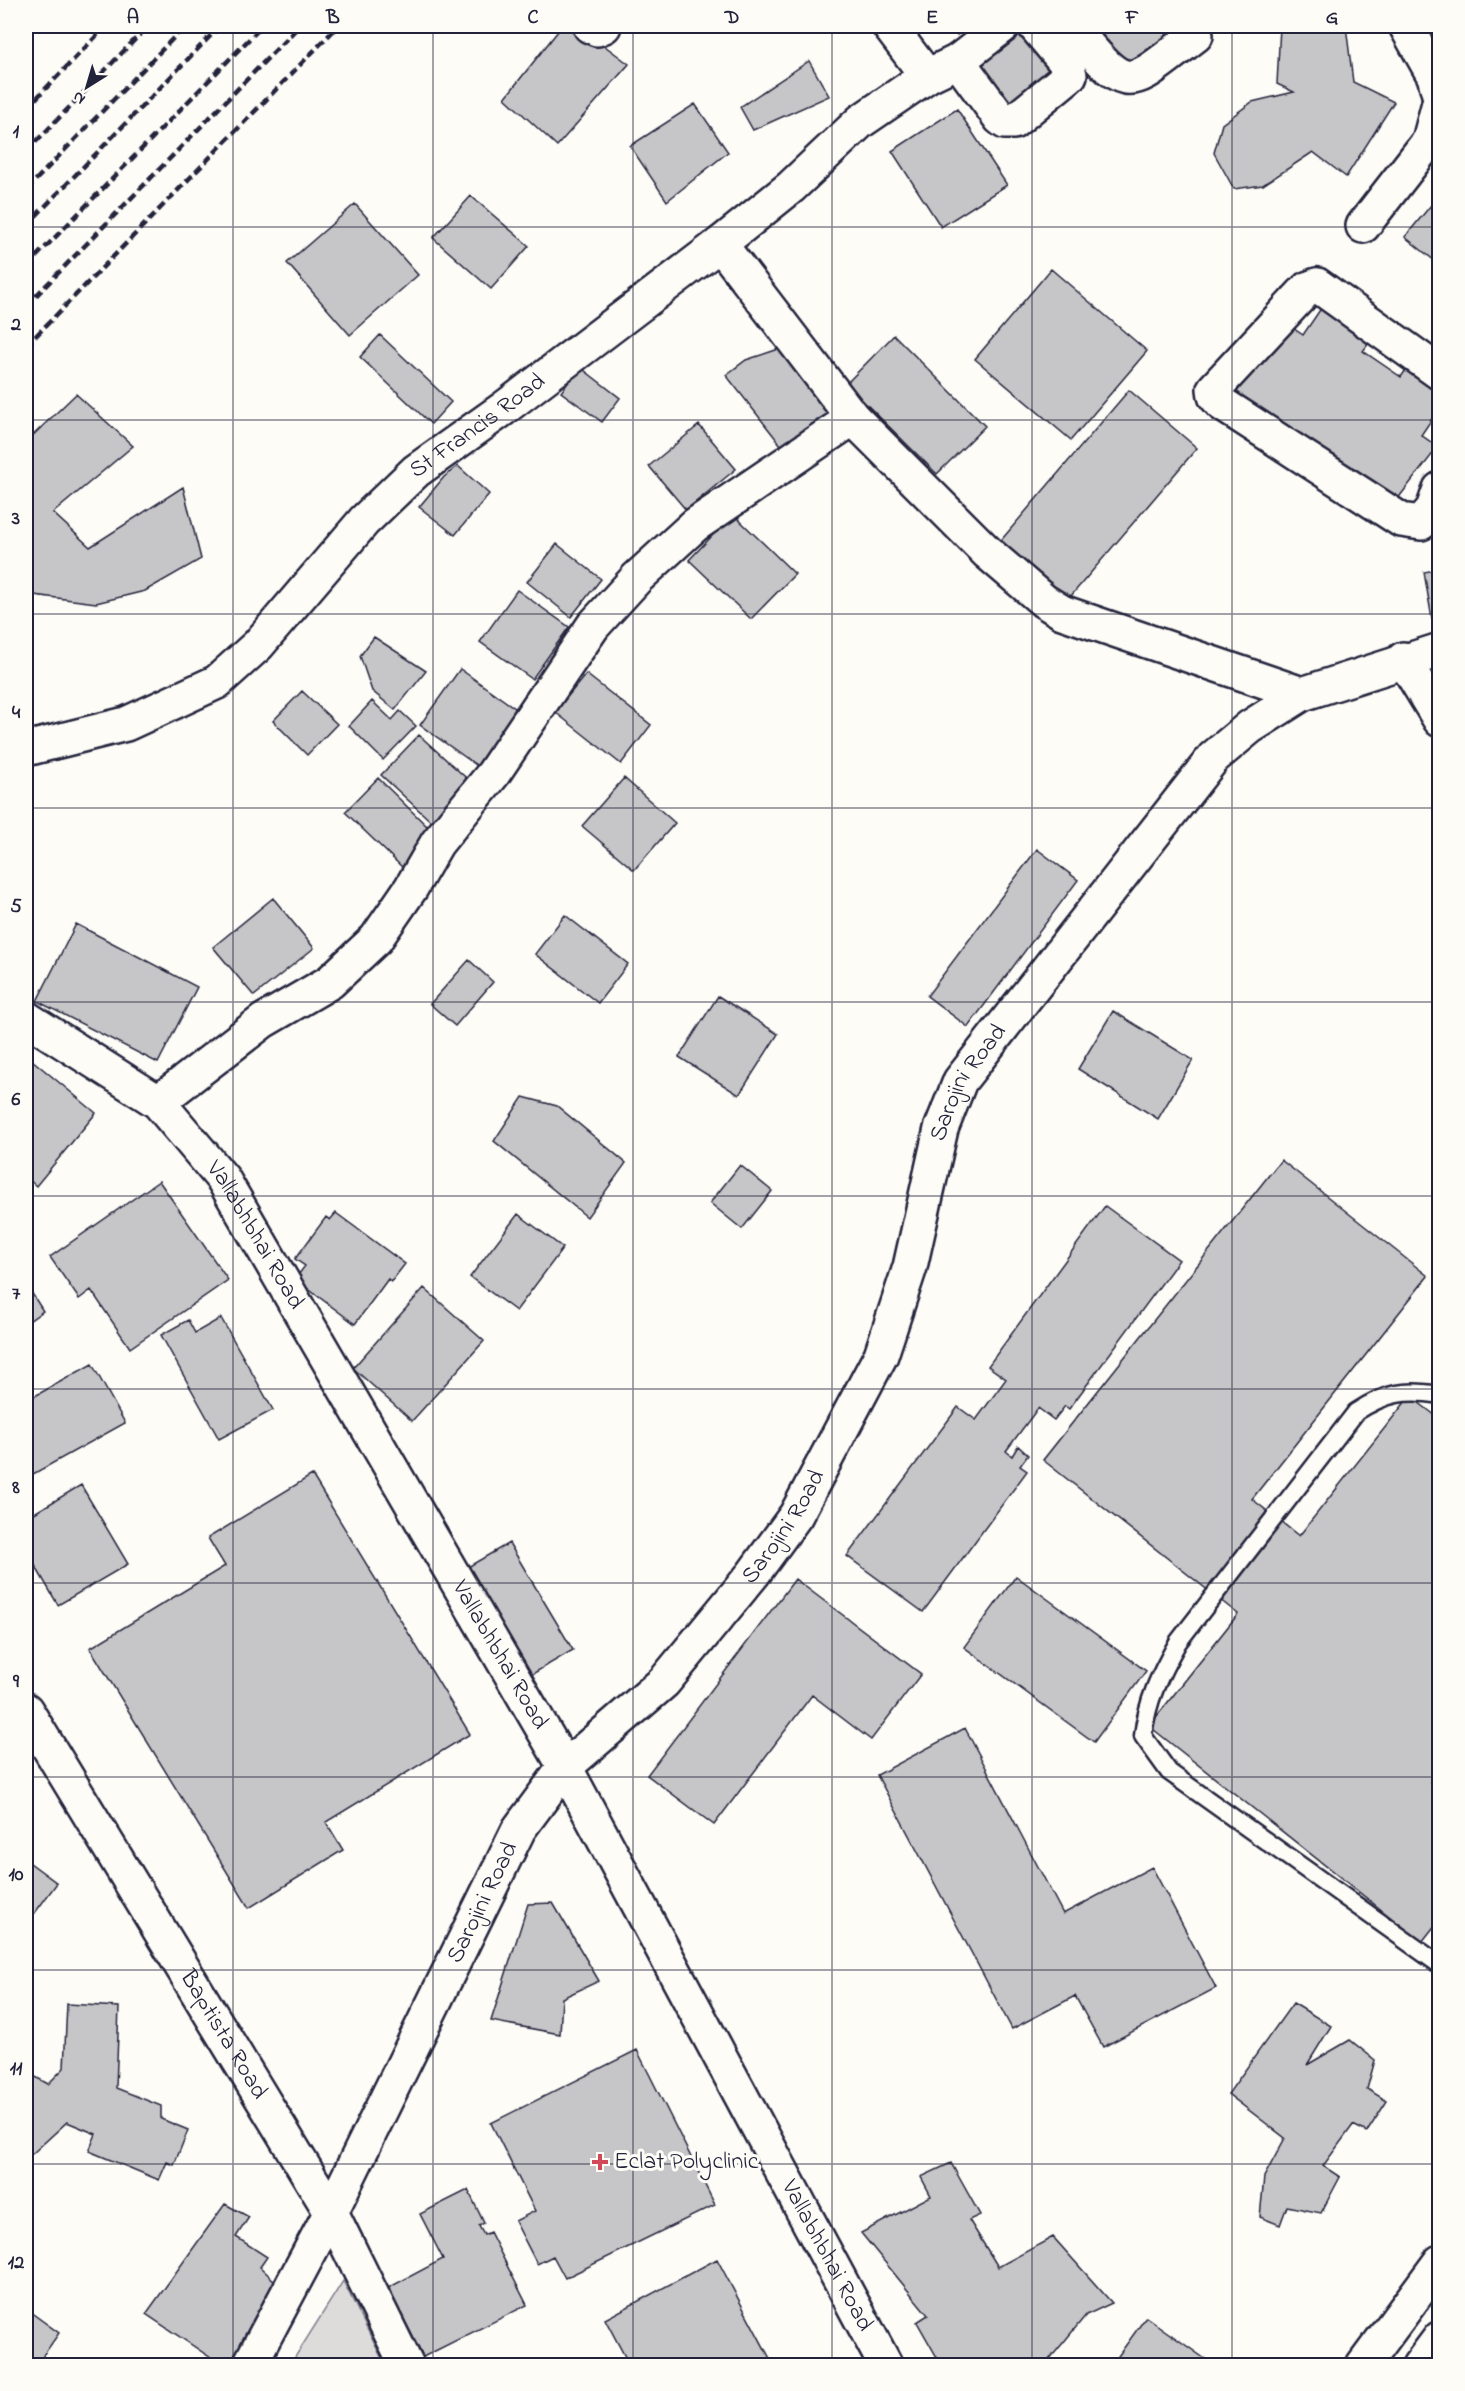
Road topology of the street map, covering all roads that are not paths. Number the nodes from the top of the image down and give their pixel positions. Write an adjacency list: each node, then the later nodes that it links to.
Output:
1 (590, 26): 2 (street)
2 (604, 26)
3 (889, 26): 10 (street)
4 (1003, 26): 9 (street, St Francis Road)
5 (1035, 26): 9 (street)
6 (1071, 26): 8 (street)
7 (1406, 26): 11 (street)
8 (1196, 35)
9 (958, 61): 10 (street, St Francis Road)
10 (927, 76): 13 (street, St Francis Road)
11 (1440, 99): 12 (street)
12 (1363, 226)
13 (720, 244): 15 (street); 21 (street, St Francis Road)
14 (1440, 373): 16 (street)
15 (853, 418): 19 (street); 23 (street)
16 (1440, 489)
17 (1440, 650): 18 (street, Sarojini Road)
18 (1403, 659): 19 (street, Sarojini Road); 20 (street)
19 (1302, 694): 26 (street, Sarojini Road)
20 (1440, 720)
21 (26, 749)
22 (26, 1018): 23 (street, Vallabhbhai Road)
23 (158, 1102): 26 (street, Vallabhbhai Road)
24 (1440, 1395): 27 (lane)
25 (27, 1716): 28 (street, Baptista Road)
26 (565, 1767): 28 (street, Sarojini Road); 33 (street, Vallabhbhai Road)
27 (1440, 1965)
28 (331, 2212): 31 (street, Sarojini Road); 32 (street, Baptista Road)
29 (1440, 2262): 34 (street)
30 (1440, 2338): 35 (street)
31 (249, 2366)
32 (407, 2366)
33 (886, 2366)
34 (1363, 2366)
35 (1419, 2366)

